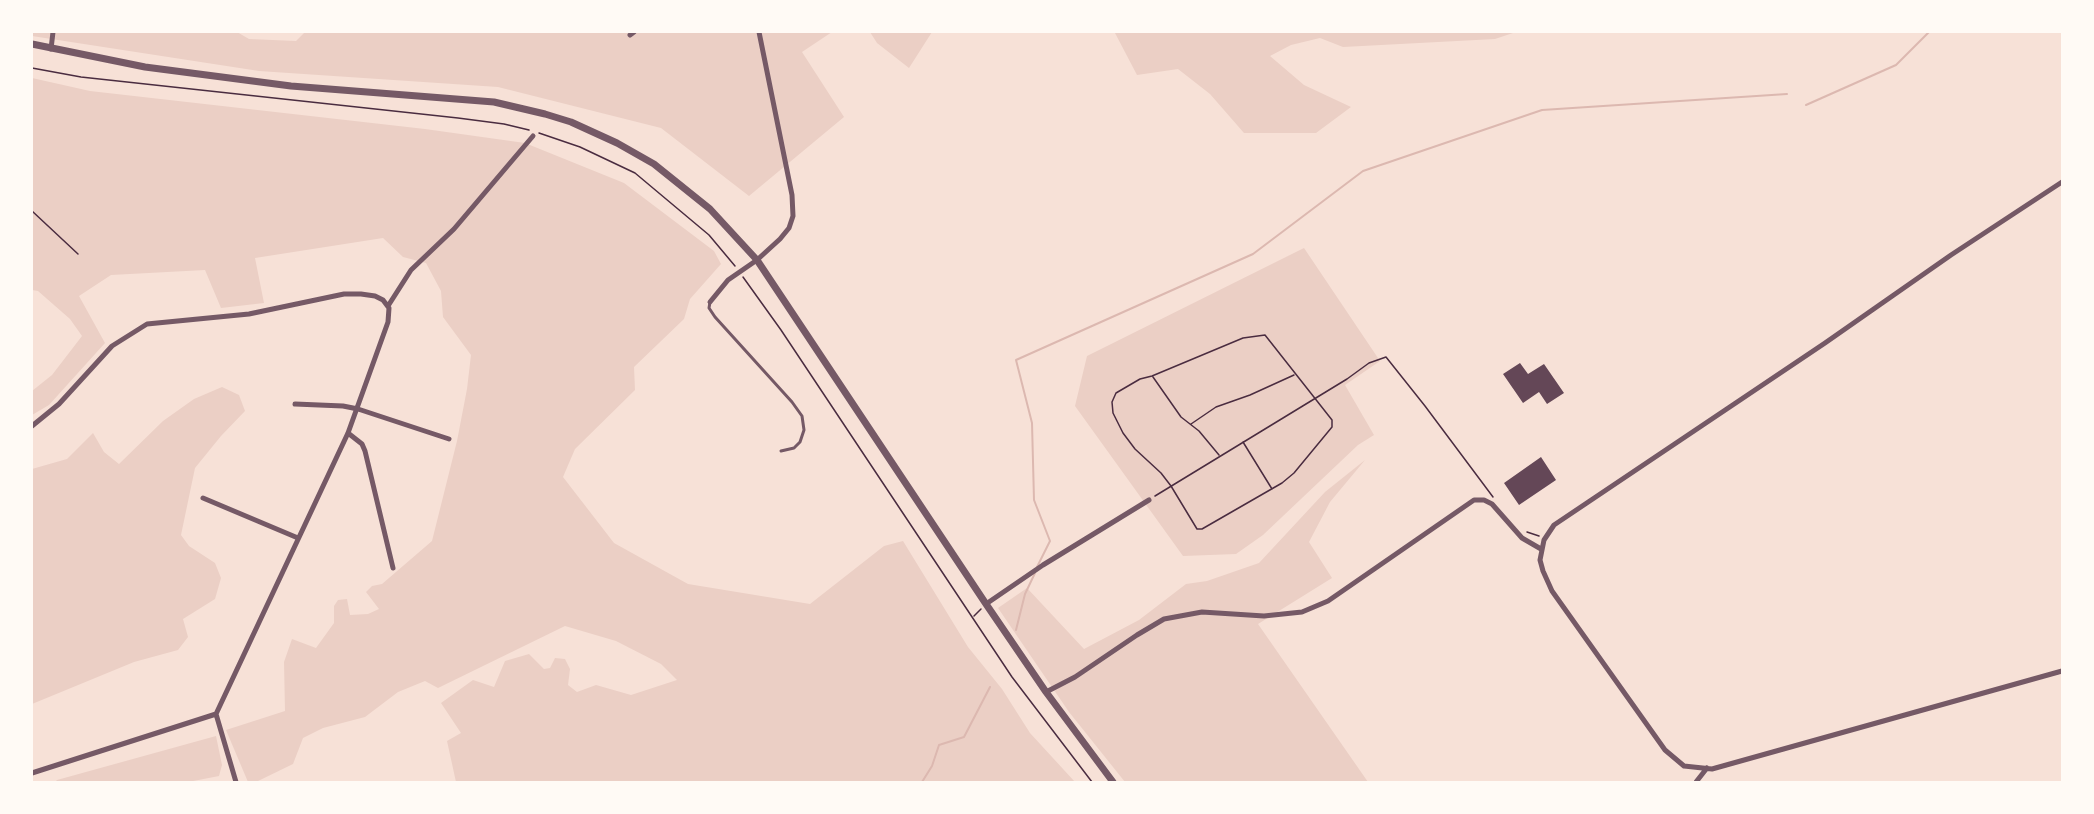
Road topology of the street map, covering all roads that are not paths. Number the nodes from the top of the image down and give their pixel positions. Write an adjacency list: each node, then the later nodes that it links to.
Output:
1 (53, 32): 4 (street)
2 (759, 32): 7 (street)
3 (32, 44): 4 (street)
4 (51, 49): 7 (street)
5 (533, 136): 9 (street)
6 (2062, 182): 19 (street)
7 (757, 260): 8 (street); 21 (street)
8 (710, 303): 15 (lane)
9 (387, 306): 11 (street); 12 (street)
10 (296, 404): 11 (street)
11 (358, 409): 13 (street); 14 (street)
12 (32, 426)
13 (348, 434): 18 (street); 20 (street)
14 (450, 439)
15 (782, 451)
16 (202, 498): 18 (street)
17 (1149, 500): 21 (street)
18 (298, 538): 24 (street)
19 (1541, 549): 23 (street); 25 (street)
20 (393, 568)
21 (986, 604): 23 (street)
22 (2062, 671): 25 (street)
23 (1046, 692): 28 (street)
24 (216, 714): 26 (street); 27 (street)
25 (1707, 768): 29 (street)
26 (32, 773)
27 (236, 783)
28 (1113, 783)
29 (1696, 783)

